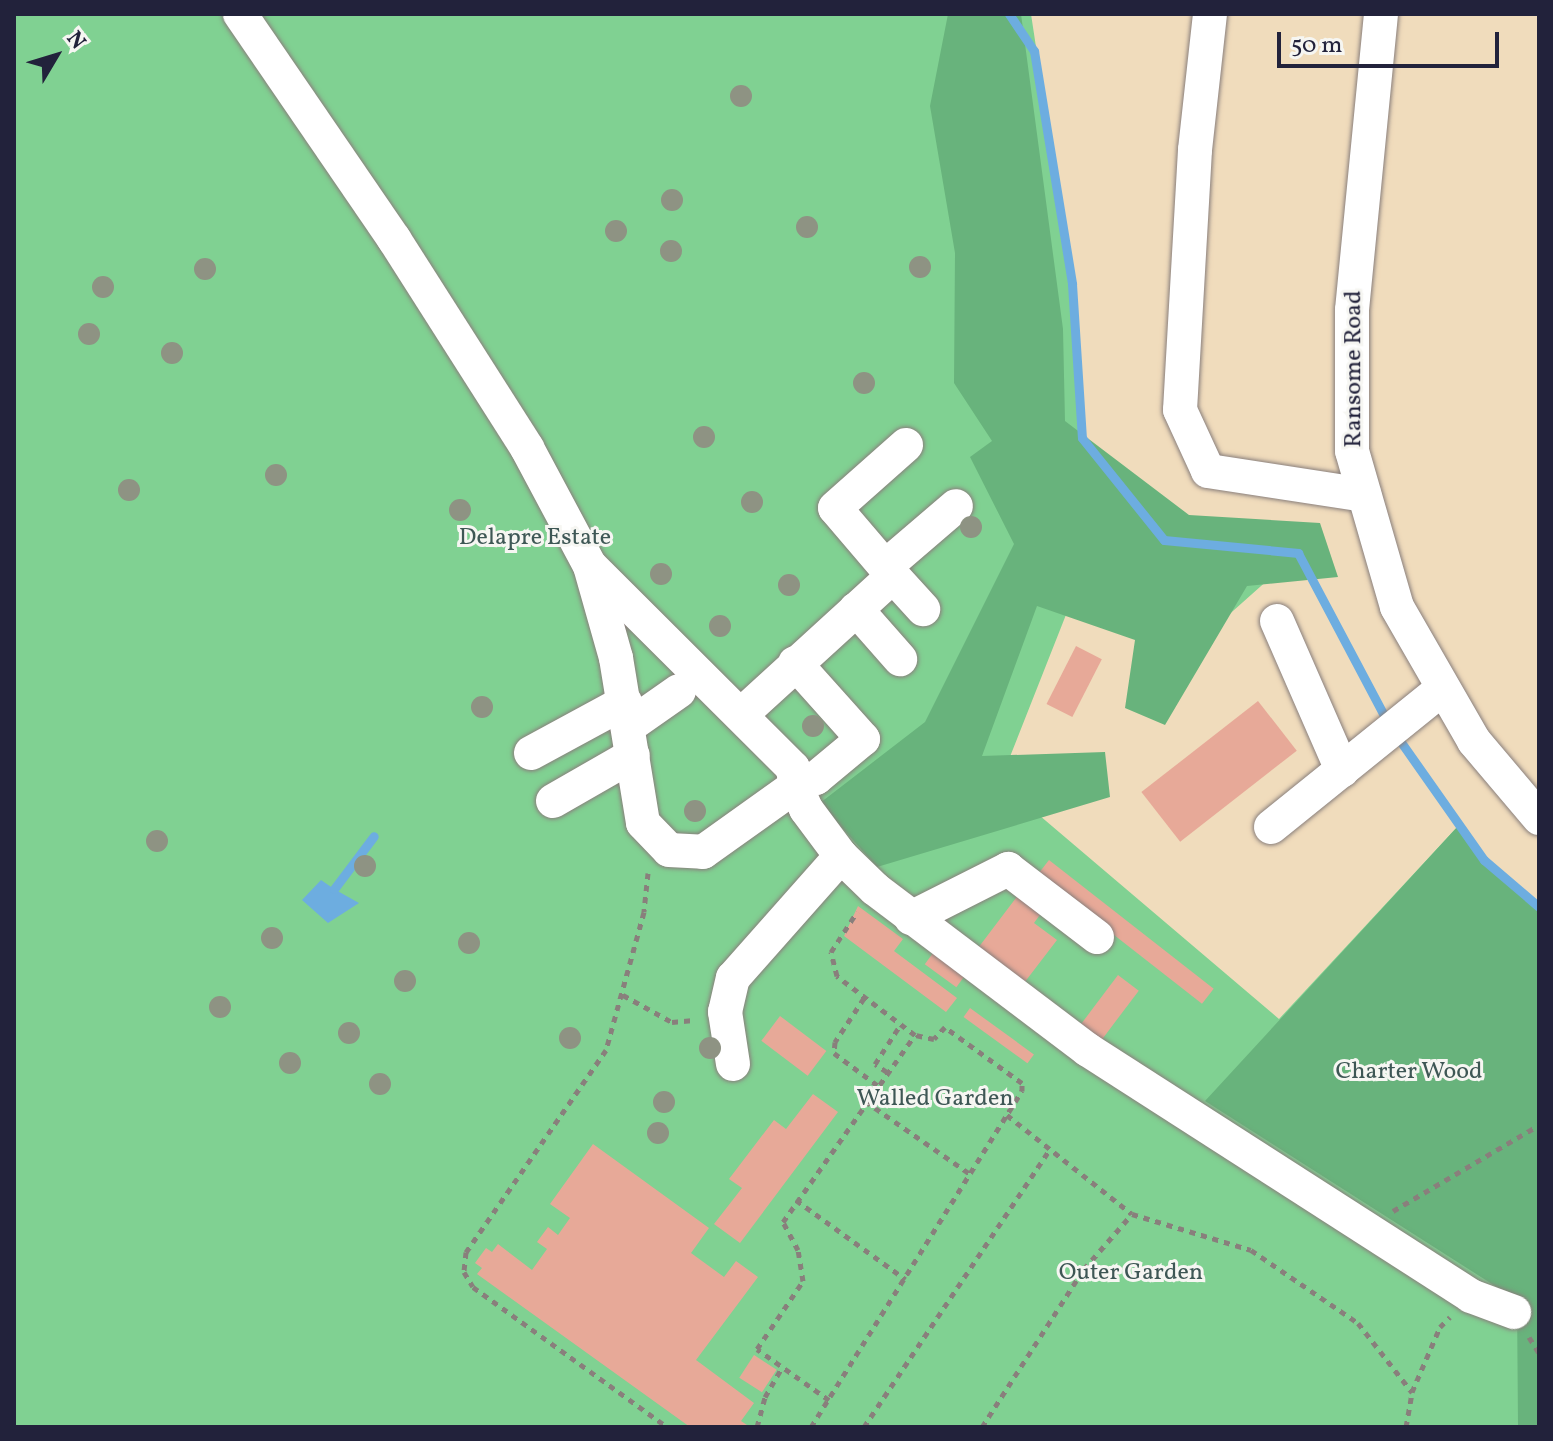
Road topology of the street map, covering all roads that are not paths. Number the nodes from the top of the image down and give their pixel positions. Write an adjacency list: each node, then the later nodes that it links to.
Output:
1 (240, 14): 7 (street)
2 (1210, 14): 5 (street)
3 (1381, 14): 5 (street, Ransome Road)
4 (906, 445): 8 (street)
5 (1364, 495): 14 (street, Ransome Road)
6 (956, 506): 8 (street)
7 (590, 566): 16 (street); 17 (street)
8 (890, 571): 9 (street); 10 (street)
9 (856, 609): 12 (street); 13 (street)
10 (923, 609)
11 (1277, 621): 19 (street)
12 (900, 659)
13 (795, 663): 16 (street); 20 (street)
14 (1443, 688): 19 (street); 22 (street, Ransome Road)
15 (679, 691): 17 (street)
16 (755, 702): 20 (street)
17 (629, 728): 18 (street); 20 (street); 21 (street)
18 (531, 753)
19 (1342, 770): 23 (street)
20 (795, 783): 24 (street)
21 (553, 801)
22 (1539, 818)
23 (1271, 827)
24 (841, 856): 25 (street); 27 (street)
25 (911, 918): 26 (street); 28 (street)
26 (1097, 937)
27 (731, 1048)
28 (1514, 1312)

